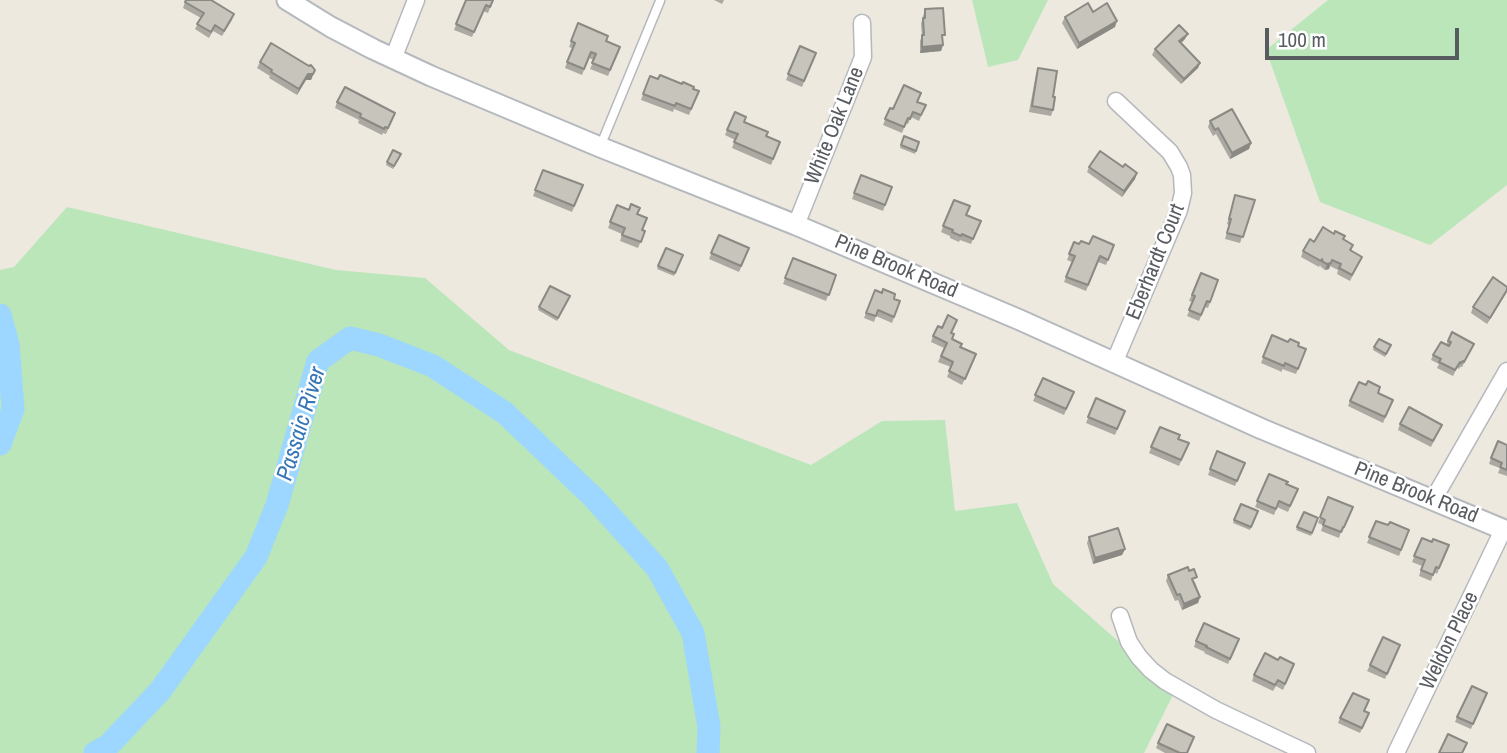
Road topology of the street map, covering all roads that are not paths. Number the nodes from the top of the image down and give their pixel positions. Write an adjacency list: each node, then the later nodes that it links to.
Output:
1 (287, 0): 5 (street, Pine Brook Road)
2 (416, 0): 5 (street)
3 (660, 1): 7 (lane)
4 (862, 23): 8 (street, White Oak Lane)
5 (393, 59): 7 (street, Pine Brook Road)
6 (1116, 101): 9 (street, Eberhardt Court)
7 (600, 147): 8 (street, Pine Brook Road)
8 (796, 225): 9 (street, Pine Brook Road)
9 (1114, 363): 11 (street, Pine Brook Road)
10 (1507, 371): 11 (street)
11 (1433, 500): 12 (street, Pine Brook Road)
12 (1505, 530): 15 (street, Weldon Place)
13 (1120, 617): 14 (street)
14 (1307, 753)
15 (1396, 753)

